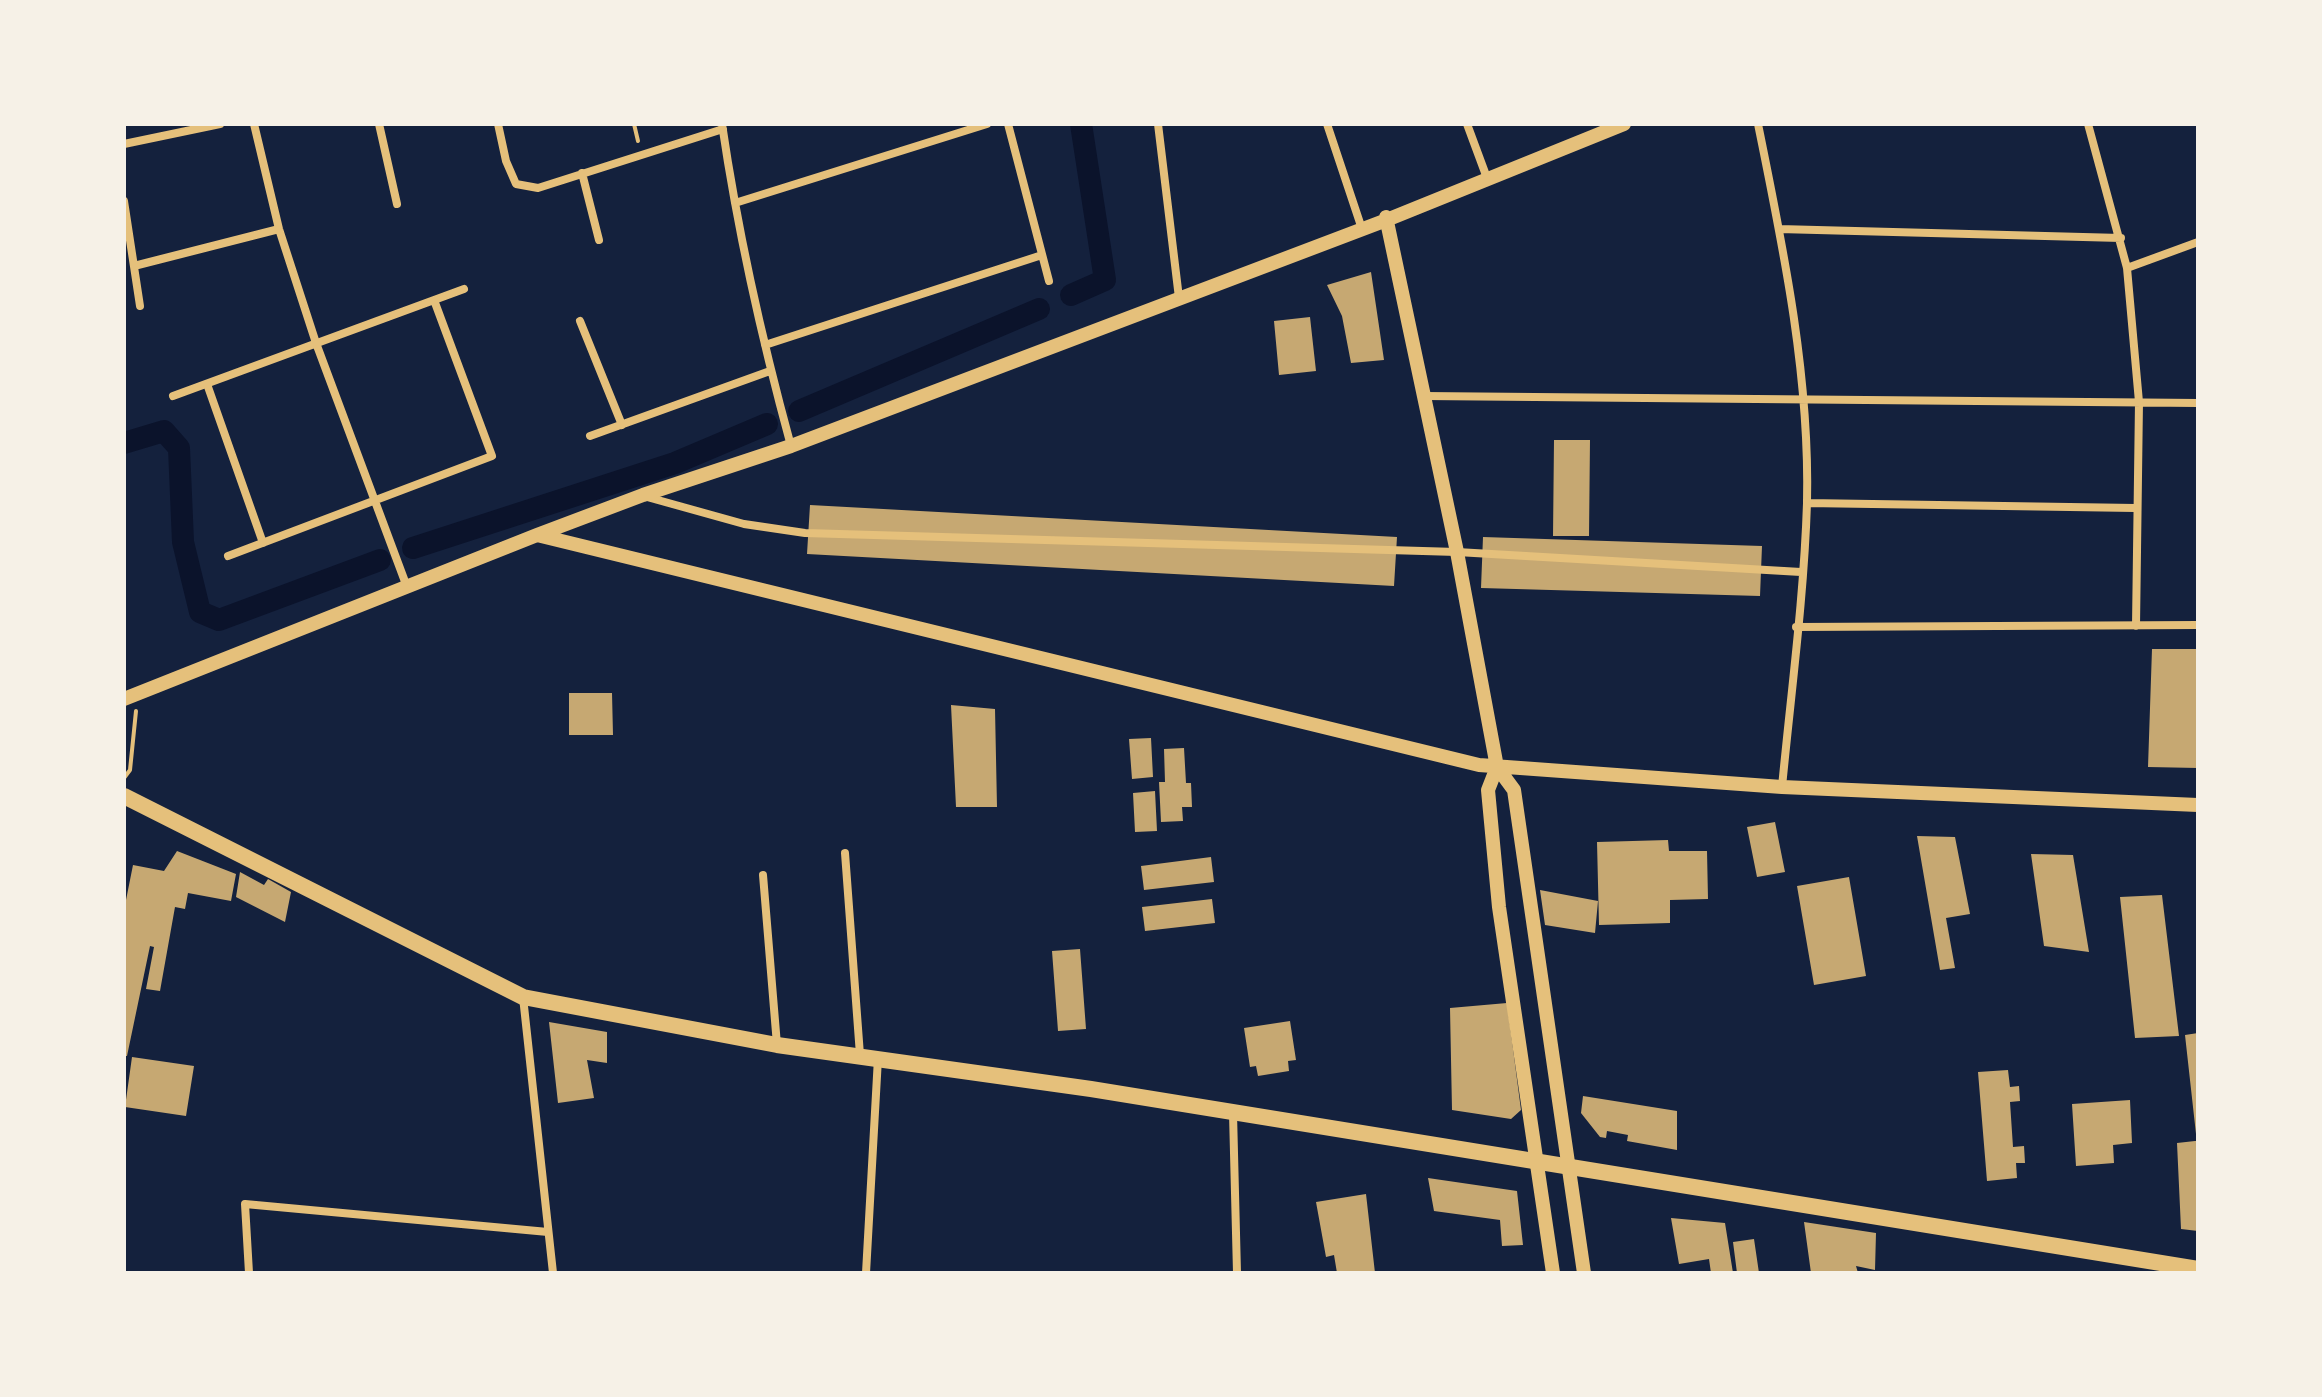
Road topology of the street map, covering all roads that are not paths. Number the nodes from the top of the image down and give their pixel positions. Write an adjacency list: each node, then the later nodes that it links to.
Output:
1 (220, 124): 15 (street)
2 (254, 124): 22 (street)
3 (379, 124): 20 (street)
4 (498, 124): 16 (street)
5 (987, 124): 19 (street)
6 (1008, 124): 28 (street)
7 (1158, 124): 33 (street)
8 (1327, 124): 23 (street)
9 (1467, 124): 17 (street)
10 (1624, 124): 14 (street)
11 (1758, 124): 24 (street)
12 (2088, 124): 25 (street)
13 (723, 127): 16 (street); 19 (street)
14 (1593, 130): 17 (street)
15 (124, 144)
16 (582, 173): 26 (street)
17 (1487, 178): 21 (street)
18 (124, 201): 29 (street)
19 (735, 203): 38 (street)
20 (397, 204)
21 (1386, 217): 23 (street); 42 (street)
22 (279, 229): 29 (street); 37 (street)
23 (1362, 229): 33 (street)
24 (1779, 229): 25 (street); 43 (street)
25 (2121, 238): 30 (street)
26 (599, 240)
27 (2198, 242): 30 (street)
28 (1042, 255): 31 (street); 38 (street)
29 (134, 266): 35 (street)
30 (2127, 268): 44 (street)
31 (1049, 281)
32 (464, 289): 34 (street)
33 (1179, 298): 48 (street)
34 (434, 300): 37 (street); 50 (street)
35 (140, 306)
36 (580, 321): 46 (street)
37 (316, 343): 40 (street); 50 (street)
38 (765, 345): 39 (street)
39 (770, 371): 46 (street); 48 (street)
40 (207, 384): 41 (street); 54 (street)
41 (173, 396)
42 (1424, 396): 43 (street); 55 (street)
43 (1803, 400): 44 (street); 51 (street)
44 (2139, 402): 45 (street); 52 (street)
45 (2198, 403)
46 (622, 425): 47 (street)
47 (590, 436)
48 (791, 446): 49 (street)
49 (643, 495): 53 (street); 55 (street)
50 (376, 503): 54 (street); 58 (street)
51 (1807, 503): 52 (street); 57 (street)
52 (2135, 508): 60 (street)
53 (537, 535): 58 (street); 63 (street)
54 (263, 543): 56 (street)
55 (1457, 552): 57 (street); 63 (street)
56 (228, 556)
57 (1801, 572): 61 (street)
58 (408, 588): 62 (street)
59 (2198, 625): 60 (street)
60 (2136, 626): 61 (street)
61 (1796, 627): 64 (street)
62 (124, 699)
63 (1497, 767): 64 (street); 74 (street); 75 (street)
64 (1782, 787): 66 (street)
65 (124, 796): 69 (main road)
66 (2198, 805)
67 (845, 853): 71 (street)
68 (763, 875): 70 (street)
69 (523, 997): 70 (main road); 76 (street)
70 (777, 1045): 71 (main road)
71 (860, 1055): 72 (main road)
72 (878, 1057): 73 (main road); 80 (street)
73 (1233, 1112): 74 (main road); 81 (street)
74 (1535, 1161): 75 (main road); 82 (street)
75 (1568, 1167): 77 (main road); 83 (street)
76 (548, 1232): 78 (street); 79 (street)
77 (2198, 1269)
78 (249, 1273)
79 (553, 1273)
80 (866, 1273)
81 (1237, 1273)
82 (1553, 1273)
83 (1584, 1273)

